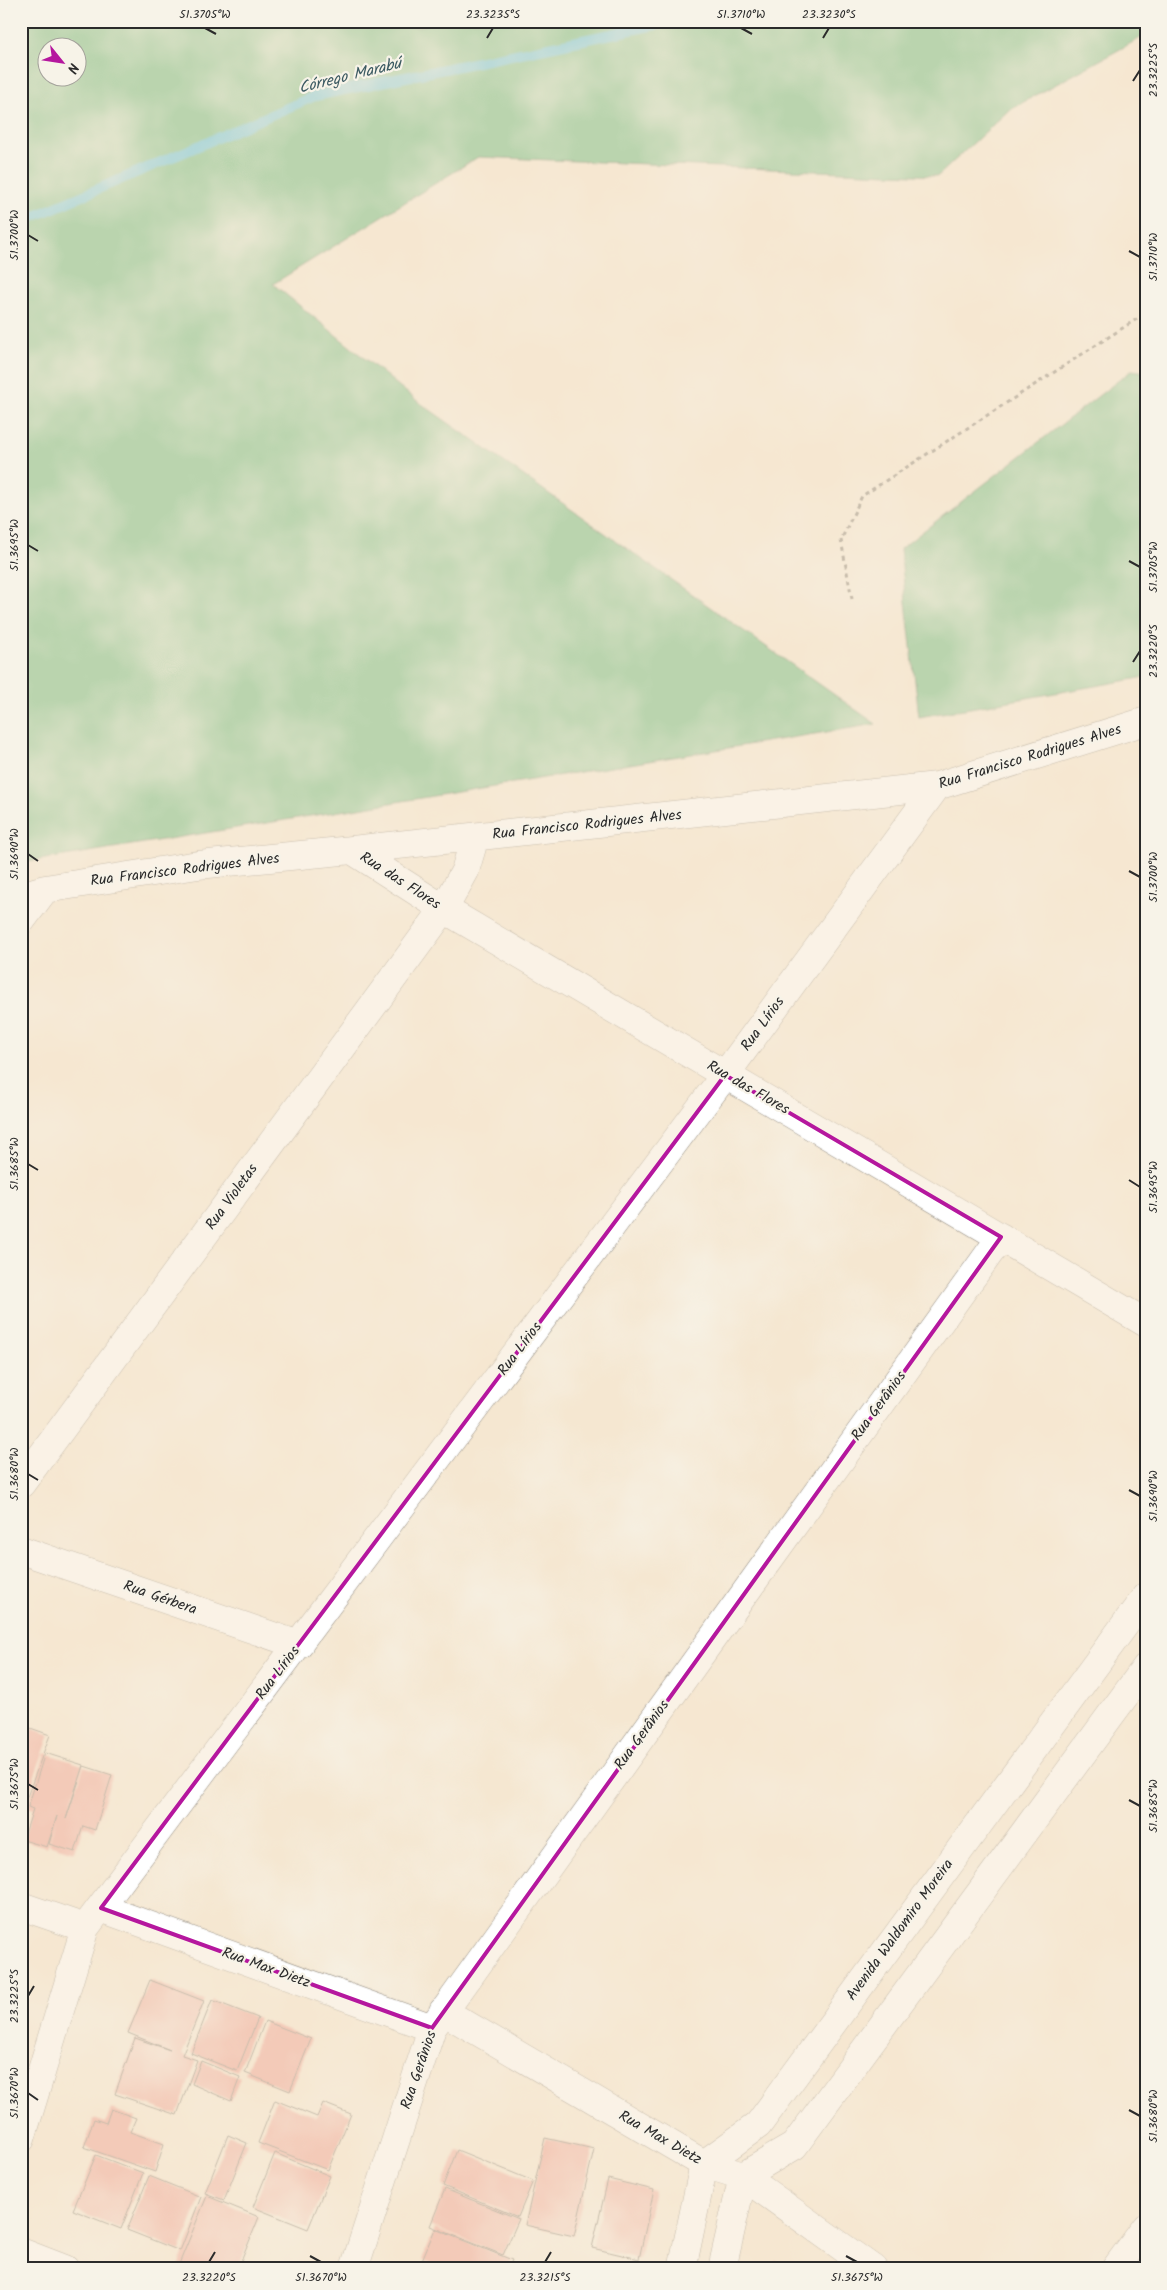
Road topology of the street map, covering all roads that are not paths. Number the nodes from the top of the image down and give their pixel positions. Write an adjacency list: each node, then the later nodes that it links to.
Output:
1 (1146, 721): 2 (street, Rua Francisco Rodrigues Alves)
2 (937, 786): 3 (street, Rua Francisco Rodrigues Alves); 8 (street, Rua Lírios)
3 (475, 837): 4 (street, Rua Francisco Rodrigues Alves); 6 (street, Rua Violetas)
4 (352, 850): 5 (street, Rua Francisco Rodrigues Alves); 6 (street, Rua das Flores)
5 (33, 892): 7 (street)
6 (444, 909): 8 (street, Rua das Flores); 11 (street, Rua Violetas)
7 (21, 921)
8 (725, 1075): 9 (street, Rua das Flores); 14 (street, Rua Lírios)
9 (1001, 1237): 10 (street, Rua das Flores); 20 (street, Rua Gerânios)
10 (1146, 1323)
11 (21, 1484)
12 (21, 1550): 14 (street, Rua Gérbera)
13 (1146, 1596): 16 (street, Avenida Waldomiro Moreira)
14 (299, 1645): 18 (street, Rua Lírios)
15 (1146, 1667): 19 (street)
16 (923, 1897): 19 (street); 22 (street, Avenida Waldomiro Moreira)
17 (21, 1906): 18 (street, Rua Max Dietz)
18 (93, 1918): 20 (street, Rua Max Dietz); 21 (street)
19 (958, 1921): 23 (street)
20 (437, 2020): 22 (street, Rua Max Dietz); 27 (street, Rua Gerânios)
21 (21, 2139)
22 (704, 2164): 23 (street, Rua Max Dietz); 28 (street)
23 (743, 2176): 29 (street); 30 (street, Rua Max Dietz)
24 (1146, 2226): 31 (street)
25 (21, 2252): 26 (street)
26 (65, 2269)
27 (354, 2269)
28 (682, 2269)
29 (722, 2269)
30 (873, 2269)
31 (1115, 2269)

